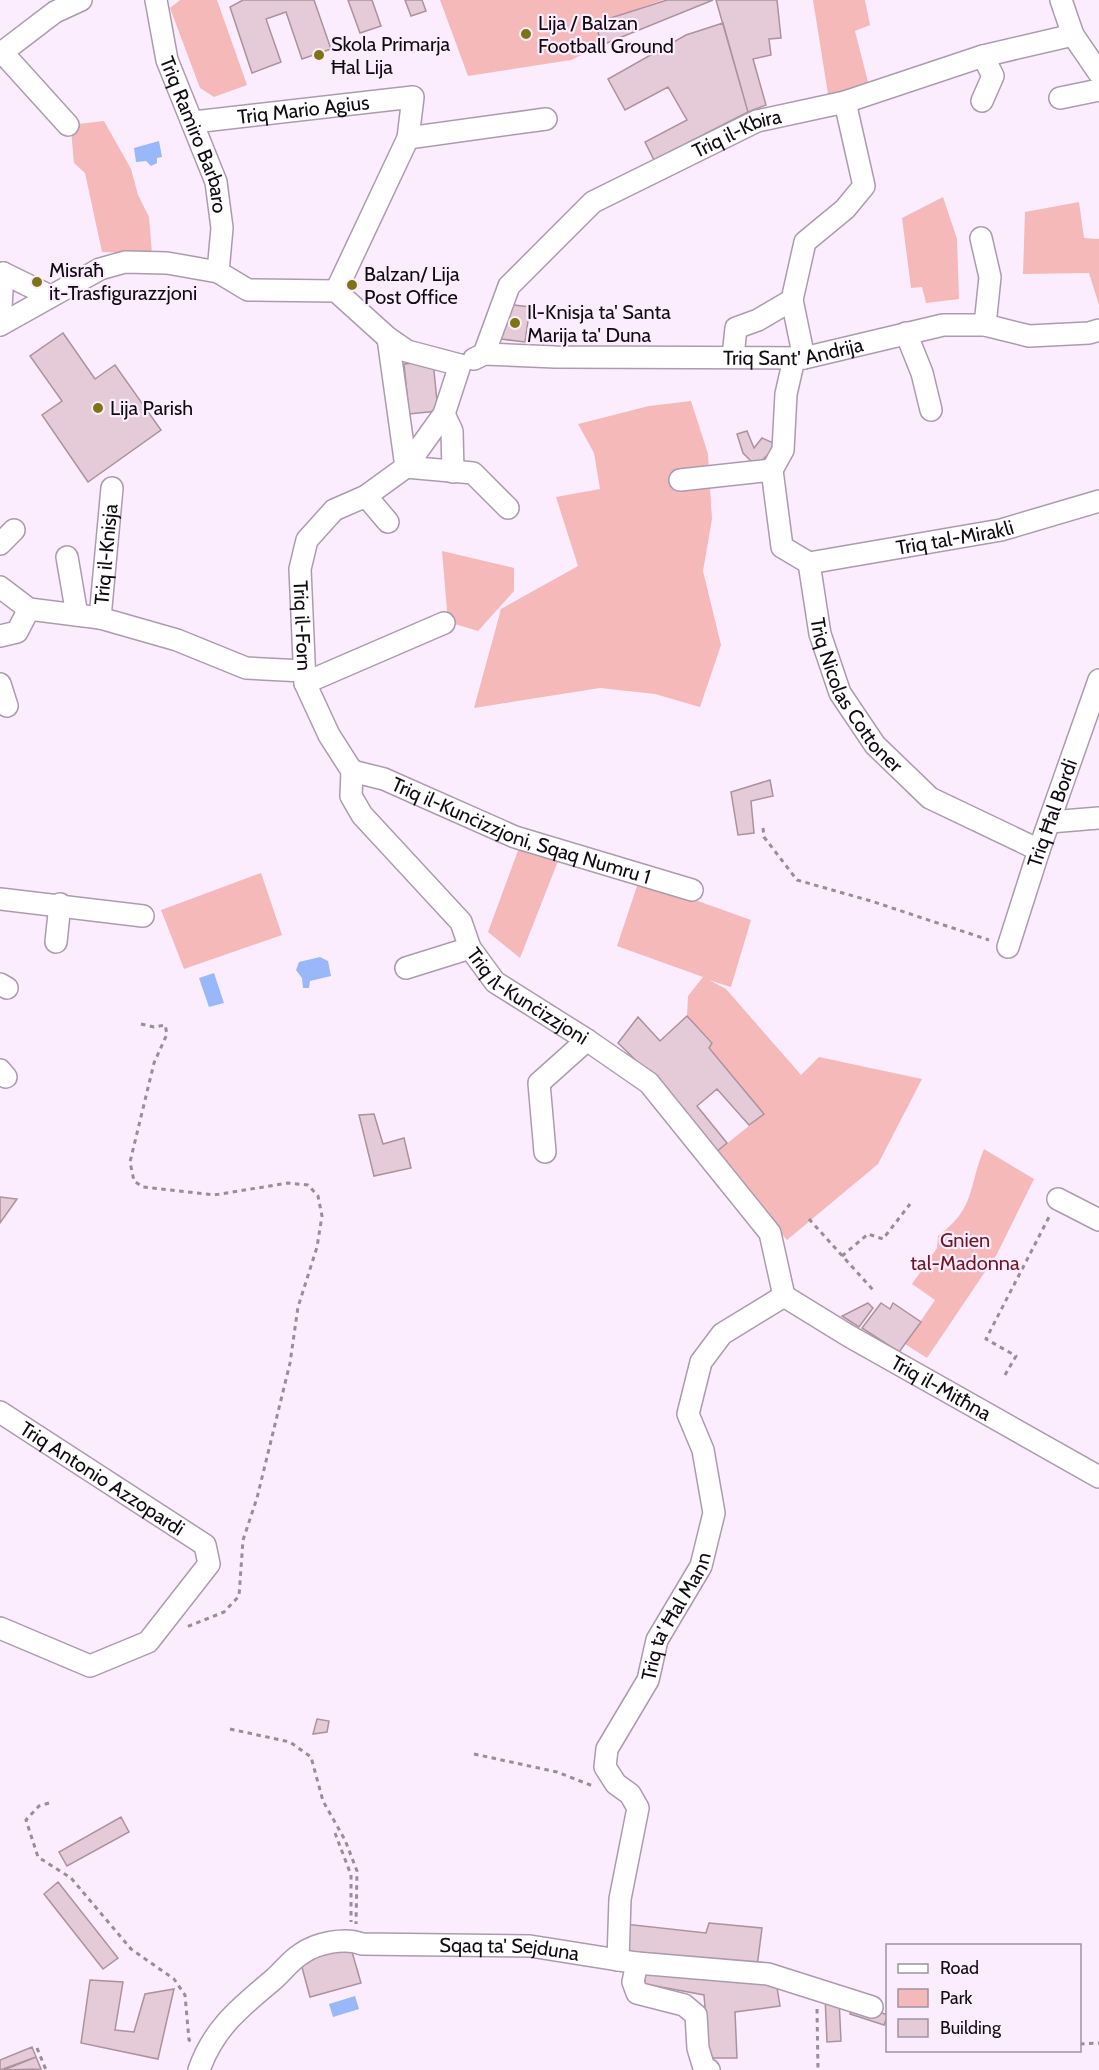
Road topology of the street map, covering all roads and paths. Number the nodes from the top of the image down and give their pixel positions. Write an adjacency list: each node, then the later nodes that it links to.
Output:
1 (81, 0): 5 (street)
2 (156, 0): 13 (street, Triq Ramiro Barbaro)
3 (1061, 0): 4 (street)
4 (1073, 35): 6 (street, Triq il-Kbira); 7 (street)
5 (1, 53): 14 (street)
6 (983, 56): 10 (street); 11 (street, Triq il-Kbira)
7 (1098, 67)
8 (1099, 90): 9 (street)
9 (1060, 98)
10 (982, 101)
11 (845, 102): 21 (street); 27 (street, Triq il-Kbira)
12 (546, 119): 15 (street)
13 (194, 122): 15 (street, Triq Mario Agius); 18 (street, Triq Ramiro Barbaro)
14 (69, 126)
15 (408, 138): 19 (street)
16 (981, 238): 23 (street)
17 (2, 271): 20 (street); 22 (street)
18 (218, 273): 19 (street); 20 (street)
19 (336, 291): 26 (street)
20 (50, 296): 22 (street)
21 (792, 300): 28 (street); 29 (street)
22 (0, 325)
23 (985, 325): 24 (street, Triq Sant' Andrija); 25 (street, Triq Sant' Andrija)
24 (1099, 330)
25 (906, 333): 29 (street, Triq Sant' Andrija); 31 (street)
26 (388, 338): 30 (street); 33 (street)
27 (484, 354): 28 (street, Triq Sant' Andrija); 30 (street)
28 (733, 356): 29 (street, Triq Sant' Andrija)
29 (799, 358): 34 (street)
30 (459, 365): 32 (street, Triq il-Forn)
31 (931, 410)
32 (444, 414): 33 (street, Triq il-Forn); 35 (street)
33 (406, 467): 35 (street); 38 (street, Triq il-Forn)
34 (772, 470): 36 (street); 43 (street)
35 (453, 472): 40 (street)
36 (680, 480)
37 (112, 489): 47 (street, Triq il-Knisja)
38 (366, 496): 41 (street); 50 (street, Triq il-Forn)
39 (1099, 501): 43 (street, Triq tal-Mirakli)
40 (508, 507)
41 (388, 522)
42 (67, 557): 46 (street)
43 (809, 563): 58 (street, Triq Nicolas Cottoner)
44 (0, 587): 45 (street)
45 (29, 609): 46 (street, Triq il-Forn); 49 (street)
46 (77, 615): 47 (street, Triq il-Forn)
47 (100, 618): 50 (street, Triq il-Forn)
48 (444, 623): 50 (street)
49 (0, 636)
50 (304, 677): 54 (street, Triq il-Kunċizzjoni)
51 (1099, 680): 56 (street, Triq Ħal Bordi)
52 (0, 684): 53 (street)
53 (7, 706)
54 (352, 771): 59 (street, Triq il-Kunċizzjoni, Sqaq Numru 1); 65 (street, Triq il-Kunċizzjoni)
55 (1099, 818): 56 (street)
56 (1050, 822): 58 (street, Triq Ħal Bordi)
57 (763, 828): 64 (path)
58 (1039, 850): 64 (street, Triq Ħal Bordi)
59 (692, 890)
60 (0, 899): 61 (street)
61 (60, 904): 62 (street); 63 (street)
62 (142, 916)
63 (56, 942)
64 (1008, 947)
65 (470, 948): 66 (street); 68 (street, Triq il-Kunċizzjoni)
66 (406, 968)
67 (141, 1024): 81 (path)
68 (587, 1040): 69 (street); 76 (street, Triq il-Kunċizzjoni)
69 (545, 1152)
70 (1058, 1199): 73 (street); 77 (path)
71 (910, 1204): 74 (path)
72 (809, 1219): 74 (path)
73 (1099, 1221)
74 (842, 1256): 75 (path)
75 (874, 1291)
76 (784, 1296): 79 (street, Triq il-Mitħna); 84 (street, Triq ta' Ħal Mann)
77 (1005, 1375)
78 (0, 1412): 80 (street, Triq Antonio Azzopardi)
79 (1099, 1477)
80 (0, 1628)
81 (181, 1629)
82 (230, 1729): 86 (path)
83 (474, 1754): 84 (path)
84 (616, 1784): 87 (street, Triq ta' Ħal Mann)
85 (49, 1803): 93 (path)
86 (336, 1833)
87 (627, 1961): 88 (street, Sqaq ta' Sejduna); 93 (street, Sqaq ta' Sejduna); 95 (street)
88 (817, 1989): 89 (street, Sqaq ta' Sejduna); 96 (path)
89 (872, 2007)
90 (1099, 2043): 91 (path)
91 (1081, 2044)
92 (38, 2048): 94 (path)
93 (202, 2061)
94 (46, 2070)
95 (709, 2070)
96 (818, 2070)

